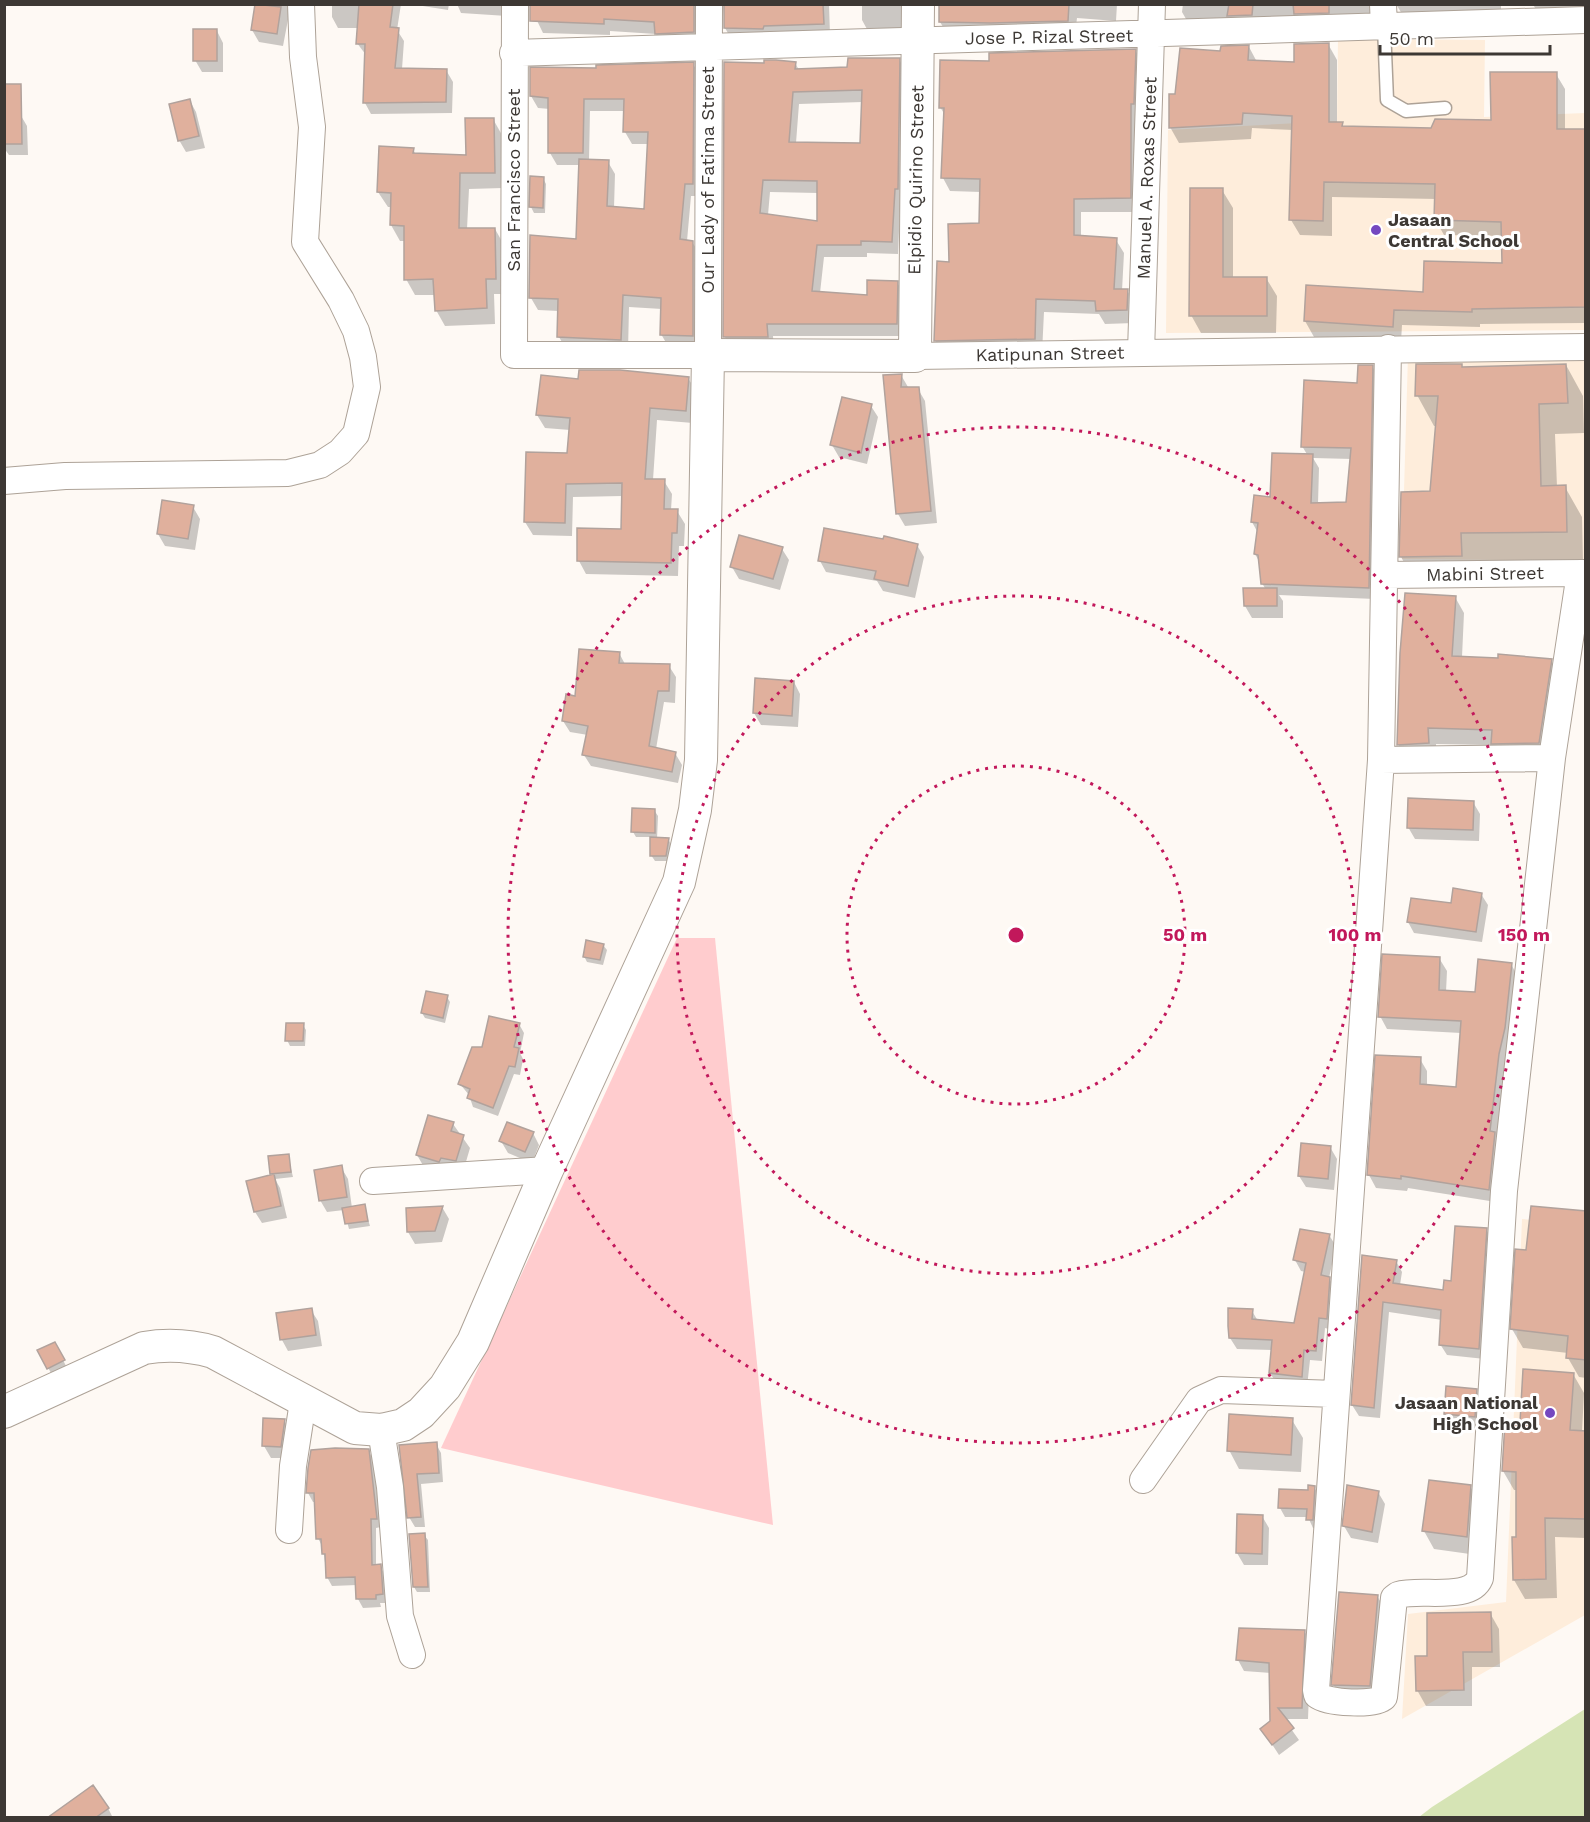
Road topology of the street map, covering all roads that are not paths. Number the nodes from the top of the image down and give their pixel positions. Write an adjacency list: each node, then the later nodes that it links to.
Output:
1 (301, 4): 19 (street)
2 (515, 4): 11 (street, San Francisco Street)
3 (709, 4): 10 (street, Our Lady of Fatima Street)
4 (918, 4): 9 (street, Elpidio Quirino Street)
5 (1152, 4): 8 (street, Manuel A. Roxas Street)
6 (1383, 16): 7 (street, Jose P. Rizal Street); 8 (street, Jose P. Rizal Street); 12 (lane)
7 (1586, 20)
8 (1152, 35): 9 (street, Jose P. Rizal Street); 15 (street, Manuel A. Roxas Street)
9 (918, 39): 10 (street, Jose P. Rizal Street); 18 (street, Elpidio Quirino Street)
10 (708, 46): 11 (street, Jose P. Rizal Street); 17 (street, Our Lady of Fatima Street)
11 (513, 53): 16 (street, San Francisco Street)
12 (1445, 108)
13 (1586, 347): 14 (street, Katipunan Street)
14 (1388, 348): 15 (street, Katipunan Street); 21 (street)
15 (1141, 352): 18 (street, Katipunan Street)
16 (514, 355): 17 (street, Katipunan Street)
17 (708, 355): 18 (street, Katipunan Street); 24 (street)
18 (915, 356)
19 (4, 481)
20 (1583, 573): 21 (street, Mabini Street); 22 (street)
21 (1385, 575): 23 (street)
22 (1552, 758): 23 (street); 26 (street)
23 (1381, 760): 26 (street)
24 (547, 1170): 25 (street); 29 (street)
25 (373, 1181)
26 (1336, 1394): 30 (street)
27 (303, 1402): 28 (street); 29 (street); 31 (street)
28 (4, 1412)
29 (381, 1430): 32 (street)
30 (1143, 1480)
31 (289, 1530)
32 (412, 1655)

